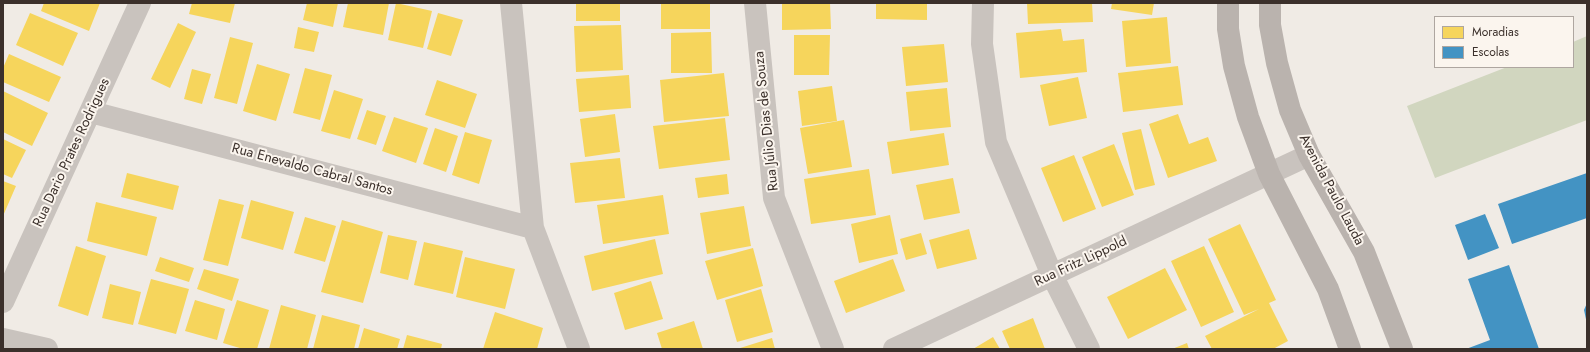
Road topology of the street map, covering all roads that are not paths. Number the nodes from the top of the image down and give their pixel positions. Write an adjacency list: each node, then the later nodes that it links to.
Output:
1 (140, 3): 7 (street, Rua Dario Prates Rodrigues)
2 (511, 3): 10 (street)
3 (755, 3): 16 (street, Rua Júlio Dias de Souza)
4 (983, 3): 11 (street)
5 (1228, 3): 9 (main road)
6 (1270, 3): 8 (main road, Avenida Paulo Lauda)
7 (91, 112): 10 (street, Rua Enevaldo Cabral Santos); 12 (street, Rua Dario Prates Rodrigues)
8 (1309, 155): 9 (street, Rua Fritz Lippold); 20 (main road, Avenida Paulo Lauda)
9 (1269, 174): 11 (street, Rua Fritz Lippold); 19 (main road)
10 (533, 228): 15 (street)
11 (1052, 275): 17 (street, Rua Fritz Lippold); 18 (street)
12 (3, 302)
13 (3, 339): 14 (street)
14 (47, 349)
15 (579, 349)
16 (833, 349)
17 (894, 349)
18 (1089, 349)
19 (1350, 349)
20 (1402, 349)

